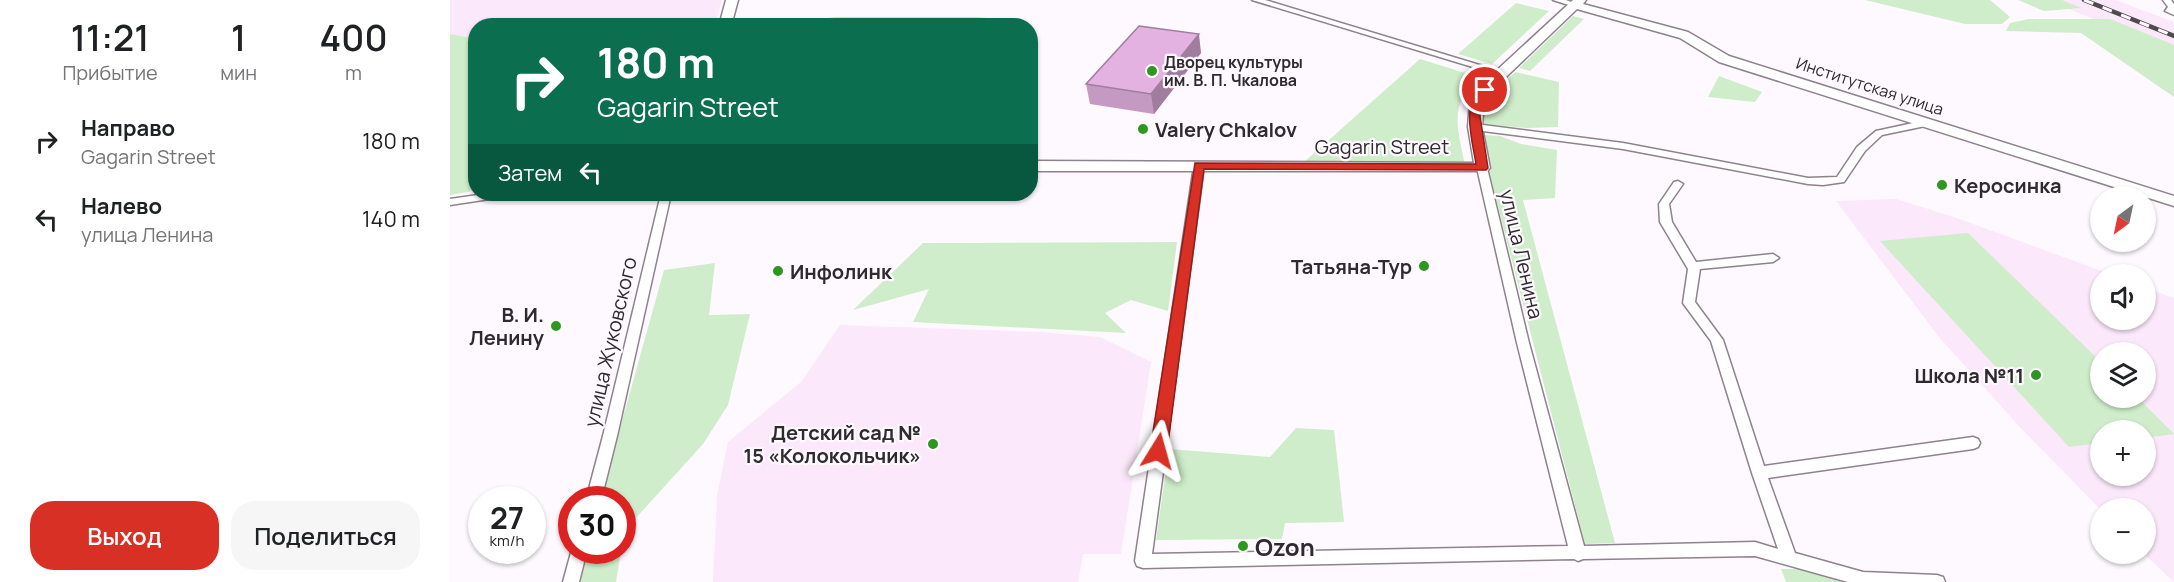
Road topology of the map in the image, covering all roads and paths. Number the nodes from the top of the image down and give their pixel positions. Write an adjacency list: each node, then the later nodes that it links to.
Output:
1 (732, 0): 7 (street)
2 (1256, 0): 8 (street)
3 (1557, 0): 5 (street, Институтская улица)
4 (2167, 0): 6 (street)
5 (1577, 2): 8 (street, улица Ленина); 9 (street, Институтская улица)
6 (2174, 13)
7 (727, 18)
8 (1502, 73): 10 (street, улица Ленина)
9 (1928, 123): 10 (street); 17 (street, Институтская улица)
10 (1475, 127): 13 (street, улица Ленина)
11 (1038, 166): 12 (street, Gagarin Street)
12 (1199, 166): 13 (street, Gagarin Street); 24 (street)
13 (1482, 168): 24 (street, улица Ленина)
14 (1678, 184): 20 (street)
15 (468, 199): 18 (street)
16 (664, 201): 23 (street, улица Жуковского)
17 (2174, 201)
18 (450, 202)
19 (1773, 258): 20 (street)
20 (1693, 266): 22 (street)
21 (1974, 443): 22 (street)
22 (1759, 473): 25 (street)
23 (597, 486)
24 (1578, 554): 25 (street)
25 (1789, 558): 28 (street)
26 (576, 564): 27 (street)
27 (571, 582)
28 (1937, 582)

